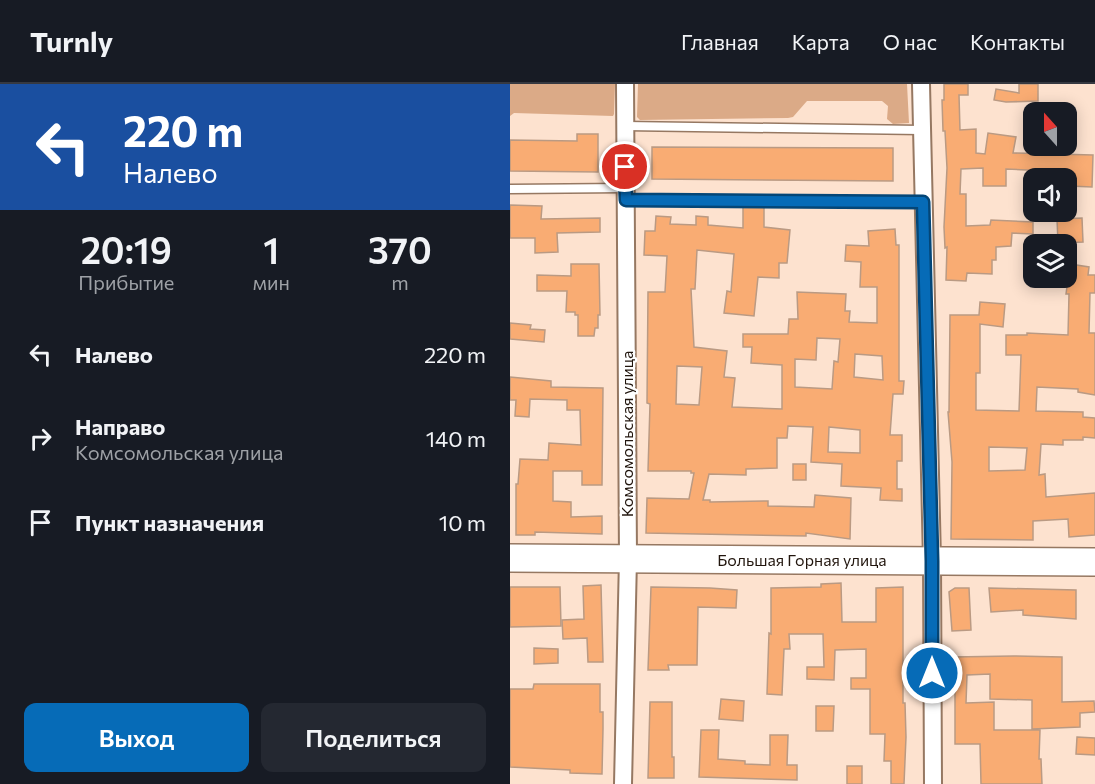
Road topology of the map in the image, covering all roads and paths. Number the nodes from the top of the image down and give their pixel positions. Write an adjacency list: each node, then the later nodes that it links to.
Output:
1 (625, 84): 3 (street, Комсомольская улица)
2 (921, 84): 4 (street)
3 (624, 126): 4 (lane); 6 (street, Комсомольская улица)
4 (921, 130): 7 (street)
5 (510, 189): 6 (lane)
6 (625, 194): 7 (lane); 9 (street, Комсомольская улица)
7 (923, 202): 10 (street)
8 (510, 558): 9 (main road, Большая Горная улица)
9 (628, 558): 10 (main road, Большая Горная улица); 12 (street, Комсомольская улица)
10 (932, 561): 11 (main road, Большая Горная улица); 13 (street)
11 (1095, 562)
12 (623, 784)
13 (933, 784)

